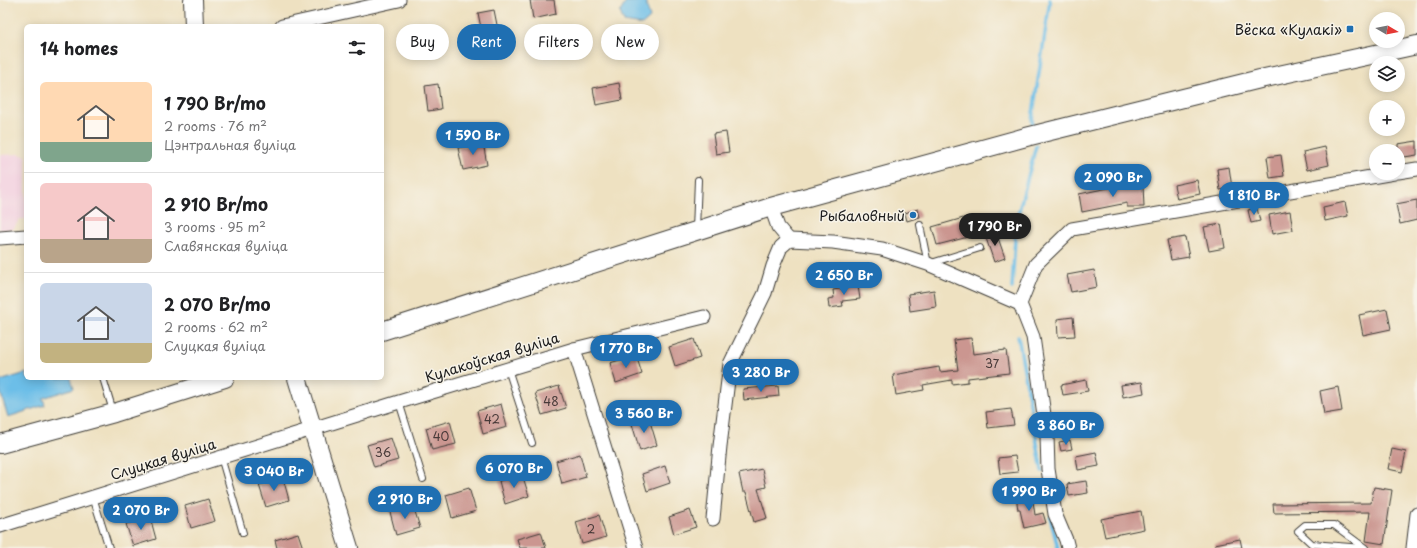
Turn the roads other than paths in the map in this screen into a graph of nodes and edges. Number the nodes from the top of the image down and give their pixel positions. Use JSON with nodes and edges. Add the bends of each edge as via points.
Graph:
{"nodes":[{"id":1,"x":193,"y":0,"type":"edge"},
{"id":2,"x":399,"y":0,"type":"edge"},
{"id":3,"x":194,"y":24,"type":"edge"},
{"id":4,"x":291,"y":24,"type":"edge"},
{"id":5,"x":1417,"y":46,"type":"edge"},
{"id":6,"x":1417,"y":169,"type":"edge"},
{"id":7,"x":1405,"y":171,"type":"edge"},
{"id":8,"x":1369,"y":177,"type":"edge"},
{"id":9,"x":698,"y":180,"type":"dead end"},
{"id":10,"x":771,"y":207,"type":"junction"},
{"id":11,"x":920,"y":225,"type":"dead end"},
{"id":12,"x":696,"y":231,"type":"junction"},
{"id":13,"x":24,"y":236,"type":"edge"},
{"id":14,"x":0,"y":238,"type":"edge"},
{"id":15,"x":789,"y":240,"type":"junction"},
{"id":16,"x":980,"y":248,"type":"dead end"},
{"id":17,"x":928,"y":264,"type":"junction"},
{"id":18,"x":1020,"y":304,"type":"junction"},
{"id":19,"x":704,"y":317,"type":"dead end"},
{"id":20,"x":384,"y":330,"type":"edge"},
{"id":21,"x":580,"y":348,"type":"junction"},
{"id":22,"x":508,"y":369,"type":"junction"},
{"id":23,"x":104,"y":380,"type":"edge"},
{"id":24,"x":219,"y":380,"type":"edge"},
{"id":25,"x":298,"y":380,"type":"edge"},
{"id":26,"x":398,"y":402,"type":"junction"},
{"id":27,"x":114,"y":414,"type":"junction"},
{"id":28,"x":313,"y":429,"type":"junction"},
{"id":29,"x":532,"y":442,"type":"dead end"},
{"id":30,"x":0,"y":444,"type":"edge"},
{"id":31,"x":221,"y":457,"type":"junction"},
{"id":32,"x":423,"y":479,"type":"dead end"},
{"id":33,"x":93,"y":497,"type":"junction"},
{"id":34,"x":1417,"y":514,"type":"edge"},
{"id":35,"x":713,"y":519,"type":"dead end"},
{"id":36,"x":0,"y":526,"type":"edge"},
{"id":37,"x":243,"y":533,"type":"dead end"},
{"id":38,"x":109,"y":548,"type":"edge"},
{"id":39,"x":349,"y":548,"type":"edge"},
{"id":40,"x":636,"y":548,"type":"edge"},
{"id":41,"x":1068,"y":548,"type":"edge"},
{"id":42,"x":1364,"y":548,"type":"edge"},
{"id":43,"x":1413,"y":548,"type":"edge"}],
"edges":[{"from":1,"to":3,"type":"main road"},
{"from":2,"to":4,"type":"street"},
{"from":5,"to":10,"type":"main road","via":[[1260,78],[1026,137]]},
{"from":6,"to":7,"type":"street"},
{"from":8,"to":18,"type":"street","via":[[1072,229],[1036,264]]},
{"from":9,"to":12,"type":"lane"},
{"from":10,"to":12,"type":"main road"},
{"from":10,"to":15,"type":"street","via":[[778,227]]},
{"from":11,"to":17,"type":"lane"},
{"from":12,"to":20,"type":"main road"},
{"from":13,"to":14,"type":"street"},
{"from":15,"to":17,"type":"street","via":[[833,242],[882,249]]},
{"from":15,"to":35,"type":"street","via":[[781,247],[765,293],[730,364]]},
{"from":16,"to":17,"type":"lane"},
{"from":17,"to":18,"type":"street"},
{"from":18,"to":41,"type":"street","via":[[1033,337],[1055,514]]},
{"from":19,"to":21,"type":"street"},
{"from":21,"to":22,"type":"street","name":"Кулакоўская вуліца"},
{"from":21,"to":40,"type":"street","name":"Кулакоўская вуліца"},
{"from":22,"to":26,"type":"street","name":"Кулакоўская вуліца"},
{"from":22,"to":29,"type":"lane"},
{"from":23,"to":27,"type":"lane"},
{"from":24,"to":27,"type":"main road"},
{"from":25,"to":28,"type":"main road"},
{"from":26,"to":28,"type":"street","name":"Кулакоўская вуліца"},
{"from":26,"to":32,"type":"lane"},
{"from":27,"to":30,"type":"main road"},
{"from":28,"to":31,"type":"street","name":"Слуцкая вуліца"},
{"from":28,"to":39,"type":"main road"},
{"from":31,"to":33,"type":"street","name":"Слуцкая вуліца"},
{"from":31,"to":37,"type":"lane"},
{"from":33,"to":36,"type":"street","name":"Слуцкая вуліца"},
{"from":33,"to":38,"type":"lane"},
{"from":34,"to":43,"type":"street"},
{"from":42,"to":42,"type":"lane","via":[[1312,544],[1298,531],[1305,525],[1334,525]]}]}
